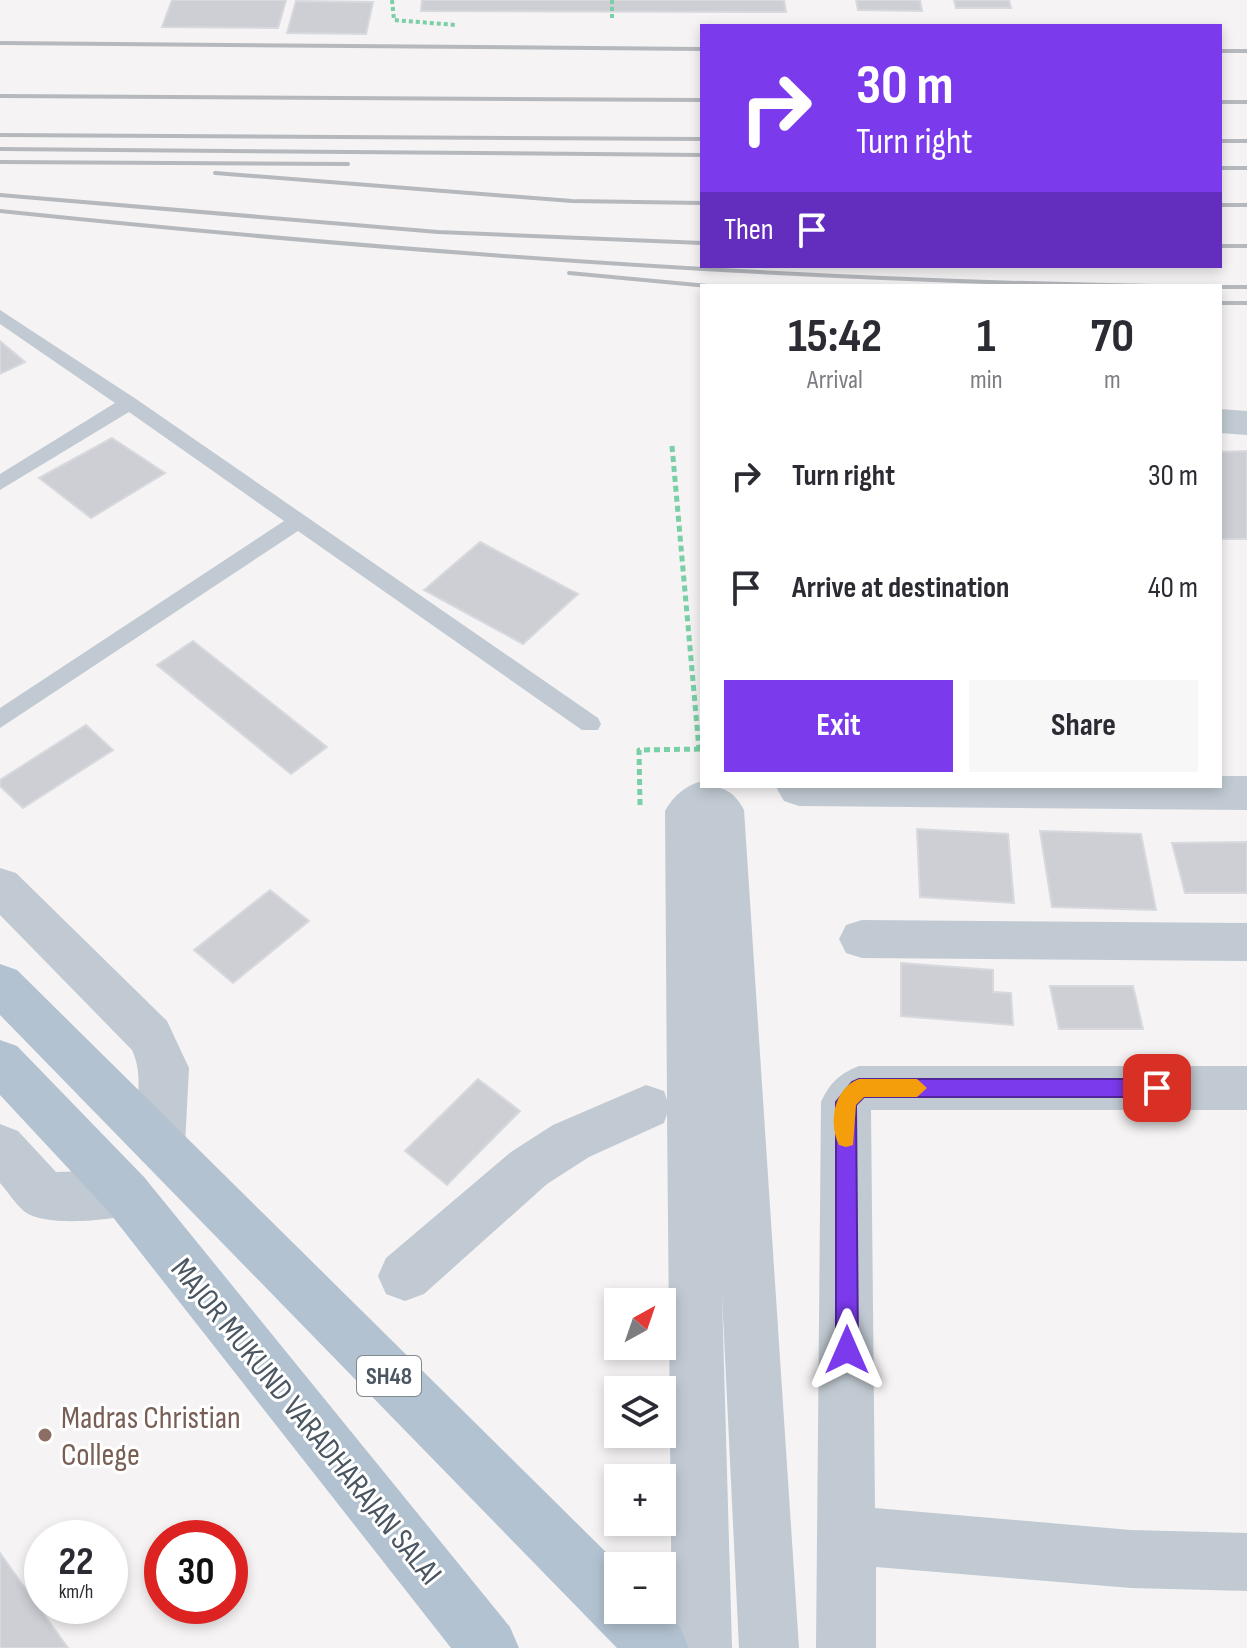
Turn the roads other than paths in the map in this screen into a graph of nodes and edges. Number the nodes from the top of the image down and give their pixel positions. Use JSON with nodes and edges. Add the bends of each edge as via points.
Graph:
{"nodes":[{"id":1,"x":0,"y":316,"type":"edge"},
{"id":2,"x":129,"y":403,"type":"junction"},
{"id":3,"x":1222,"y":421,"type":"edge"},
{"id":4,"x":1247,"y":423,"type":"edge"},
{"id":5,"x":0,"y":483,"type":"edge"},
{"id":6,"x":298,"y":521,"type":"junction"},
{"id":7,"x":0,"y":719,"type":"edge"},
{"id":8,"x":590,"y":724,"type":"dead end"},
{"id":9,"x":799,"y":789,"type":"dead end"},
{"id":10,"x":1247,"y":793,"type":"edge"},
{"id":11,"x":0,"y":886,"type":"edge"},
{"id":12,"x":862,"y":939,"type":"dead end"},
{"id":13,"x":1247,"y":942,"type":"edge"},
{"id":14,"x":0,"y":984,"type":"edge"},
{"id":15,"x":4,"y":1065,"type":"edge"},
{"id":16,"x":1247,"y":1088,"type":"edge"},
{"id":17,"x":646,"y":1107,"type":"dead end"},
{"id":18,"x":160,"y":1145,"type":"junction"},
{"id":19,"x":0,"y":1147,"type":"edge"},
{"id":20,"x":126,"y":1194,"type":"junction"},
{"id":21,"x":405,"y":1276,"type":"dead end"},
{"id":22,"x":848,"y":1535,"type":"junction"},
{"id":23,"x":1247,"y":1562,"type":"edge"},
{"id":24,"x":604,"y":1592,"type":"edge"},
{"id":25,"x":636,"y":1624,"type":"edge"},
{"id":26,"x":853,"y":1642,"type":"edge"},
{"id":27,"x":489,"y":1648,"type":"edge"},
{"id":28,"x":659,"y":1648,"type":"edge"},
{"id":29,"x":702,"y":1648,"type":"edge"},
{"id":30,"x":769,"y":1648,"type":"edge"}],
"edges":[{"from":1,"to":2,"type":"lane"},
{"from":2,"to":5,"type":"lane"},
{"from":2,"to":6,"type":"lane"},
{"from":3,"to":4,"type":"street"},
{"from":6,"to":7,"type":"lane"},
{"from":6,"to":8,"type":"lane"},
{"from":9,"to":10,"type":"street"},
{"from":11,"to":18,"type":"street","via":[[150,1036],[165,1068]]},
{"from":12,"to":13,"type":"street"},
{"from":14,"to":18,"type":"main road","number":"SH48"},
{"from":15,"to":20,"type":"main road","name":"MAJOR MUKUND VARADHARAJAN SALAI"},
{"from":16,"to":22,"type":"street","via":[[859,1088],[846,1102]]},
{"from":17,"to":21,"type":"street","via":[[571,1141],[529,1168]]},
{"from":18,"to":24,"type":"main road","number":"SH48"},
{"from":19,"to":20,"type":"street","via":[[44,1196]]},
{"from":20,"to":27,"type":"main road","name":"MAJOR MUKUND VARADHARAJAN SALAI"},
{"from":22,"to":23,"type":"street","via":[[1131,1559]]},
{"from":22,"to":26,"type":"street"},
{"from":25,"to":28,"type":"main road","number":"SH48"},
{"from":29,"to":30,"type":"street","via":[[687,811],[704,797],[722,810]]}]}
